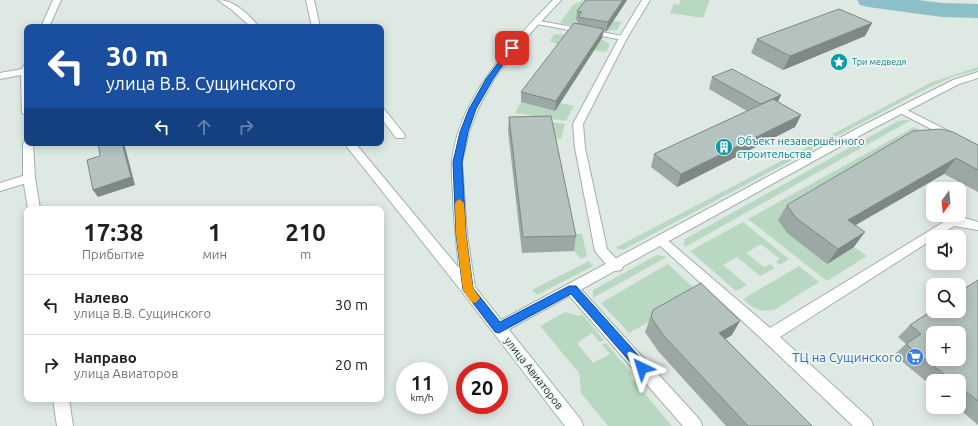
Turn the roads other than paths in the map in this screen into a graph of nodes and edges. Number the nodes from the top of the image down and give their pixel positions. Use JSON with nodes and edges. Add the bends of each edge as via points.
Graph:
{"nodes":[{"id":1,"x":57,"y":0,"type":"edge"},
{"id":2,"x":222,"y":0,"type":"edge"},
{"id":3,"x":310,"y":0,"type":"edge"},
{"id":4,"x":557,"y":0,"type":"edge"},
{"id":5,"x":646,"y":0,"type":"edge"},
{"id":6,"x":537,"y":22,"type":"junction"},
{"id":7,"x":46,"y":24,"type":"edge"},
{"id":8,"x":252,"y":24,"type":"edge"},
{"id":9,"x":315,"y":24,"type":"edge"},
{"id":10,"x":623,"y":38,"type":"junction"},
{"id":11,"x":24,"y":70,"type":"edge"},
{"id":12,"x":978,"y":75,"type":"edge"},
{"id":13,"x":0,"y":76,"type":"edge"},
{"id":14,"x":901,"y":110,"type":"junction"},
{"id":15,"x":384,"y":115,"type":"edge"},
{"id":16,"x":400,"y":136,"type":"dead end"},
{"id":17,"x":28,"y":146,"type":"edge"},
{"id":18,"x":351,"y":146,"type":"edge"},
{"id":19,"x":978,"y":150,"type":"edge"},
{"id":20,"x":29,"y":178,"type":"junction"},
{"id":21,"x":0,"y":187,"type":"edge"},
{"id":22,"x":34,"y":206,"type":"edge"},
{"id":23,"x":978,"y":226,"type":"edge"},
{"id":24,"x":661,"y":241,"type":"junction"},
{"id":25,"x":616,"y":266,"type":"junction"},
{"id":26,"x":572,"y":289,"type":"junction"},
{"id":27,"x":468,"y":290,"type":"junction"},
{"id":28,"x":499,"y":328,"type":"junction"},
{"id":29,"x":769,"y":336,"type":"junction"},
{"id":30,"x":61,"y":402,"type":"edge"},
{"id":31,"x":65,"y":426,"type":"edge"},
{"id":32,"x":575,"y":426,"type":"edge"},
{"id":33,"x":694,"y":426,"type":"edge"},
{"id":34,"x":865,"y":426,"type":"edge"}],
"edges":[{"from":1,"to":7,"type":"street"},
{"from":2,"to":8,"type":"street"},
{"from":3,"to":9,"type":"street"},
{"from":4,"to":6,"type":"street"},
{"from":5,"to":10,"type":"street"},
{"from":6,"to":10,"type":"street"},
{"from":6,"to":27,"type":"street","via":[[515,45],[490,79],[473,109],[464,132],[457,162],[461,234]]},
{"from":10,"to":25,"type":"street","via":[[578,124],[580,148],[601,251]]},
{"from":11,"to":13,"type":"street"},
{"from":12,"to":14,"type":"street","via":[[956,82]]},
{"from":14,"to":19,"type":"street"},
{"from":14,"to":24,"type":"street"},
{"from":15,"to":16,"type":"street"},
{"from":17,"to":20,"type":"street"},
{"from":18,"to":27,"type":"street","name":"улица Авиаторов"},
{"from":20,"to":21,"type":"street"},
{"from":20,"to":22,"type":"street"},
{"from":23,"to":29,"type":"street","via":[[952,221]]},
{"from":24,"to":25,"type":"street"},
{"from":24,"to":29,"type":"street"},
{"from":25,"to":26,"type":"street"},
{"from":26,"to":28,"type":"street"},
{"from":26,"to":33,"type":"street"},
{"from":27,"to":28,"type":"street","name":"улица Авиаторов"},
{"from":28,"to":32,"type":"street","name":"улица Авиаторов"},
{"from":29,"to":34,"type":"street"},
{"from":30,"to":31,"type":"street"}]}
